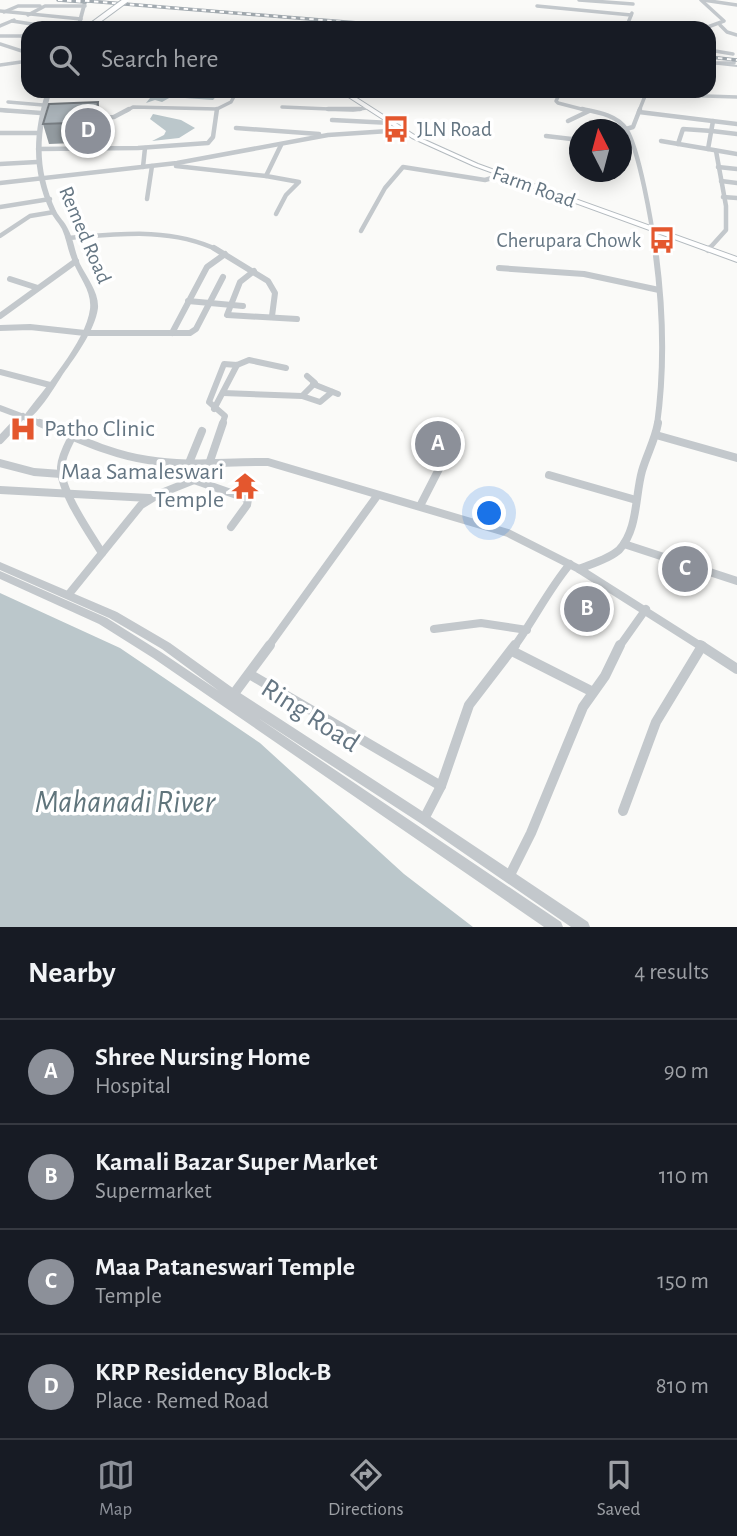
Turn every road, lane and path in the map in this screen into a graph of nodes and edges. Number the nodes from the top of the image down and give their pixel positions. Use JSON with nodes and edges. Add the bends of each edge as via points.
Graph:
{"nodes":[{"id":1,"x":126,"y":0,"type":"edge"},
{"id":2,"x":579,"y":0,"type":"edge"},
{"id":3,"x":701,"y":0,"type":"edge"},
{"id":4,"x":633,"y":2,"type":"edge"},
{"id":5,"x":735,"y":3,"type":"edge"},
{"id":6,"x":85,"y":4,"type":"joint"},
{"id":7,"x":45,"y":6,"type":"junction"},
{"id":8,"x":537,"y":6,"type":"dead end"},
{"id":9,"x":3,"y":13,"type":"edge"},
{"id":10,"x":25,"y":15,"type":"junction"},
{"id":11,"x":631,"y":15,"type":"junction"},
{"id":12,"x":81,"y":19,"type":"joint"},
{"id":13,"x":12,"y":21,"type":"junction"},
{"id":14,"x":98,"y":21,"type":"edge"},
{"id":15,"x":629,"y":21,"type":"edge"},
{"id":16,"x":21,"y":22,"type":"edge"},
{"id":17,"x":720,"y":25,"type":"junction"},
{"id":18,"x":0,"y":26,"type":"edge"},
{"id":19,"x":716,"y":26,"type":"edge"},
{"id":20,"x":21,"y":35,"type":"edge"},
{"id":21,"x":737,"y":35,"type":"edge"},
{"id":22,"x":0,"y":36,"type":"edge"},
{"id":23,"x":1,"y":45,"type":"edge"},
{"id":24,"x":21,"y":51,"type":"edge"},
{"id":25,"x":716,"y":51,"type":"edge"},
{"id":26,"x":733,"y":54,"type":"dead end"},
{"id":27,"x":21,"y":62,"type":"edge"},
{"id":28,"x":716,"y":63,"type":"edge"},
{"id":29,"x":735,"y":63,"type":"edge"},
{"id":30,"x":0,"y":65,"type":"edge"},
{"id":31,"x":716,"y":96,"type":"edge"},
{"id":32,"x":737,"y":97,"type":"edge"},
{"id":33,"x":46,"y":98,"type":"edge"},
{"id":34,"x":233,"y":98,"type":"edge"},
{"id":35,"x":352,"y":98,"type":"edge"},
{"id":36,"x":557,"y":98,"type":"edge"},
{"id":37,"x":644,"y":98,"type":"edge"},
{"id":38,"x":8,"y":102,"type":"dead end"},
{"id":39,"x":282,"y":107,"type":"dead end"},
{"id":40,"x":366,"y":108,"type":"junction"},
{"id":41,"x":217,"y":109,"type":"junction"},
{"id":42,"x":0,"y":110,"type":"edge"},
{"id":43,"x":590,"y":110,"type":"junction"},
{"id":44,"x":639,"y":112,"type":"junction"},
{"id":45,"x":41,"y":113,"type":"junction"},
{"id":46,"x":88,"y":118,"type":"edge"},
{"id":47,"x":613,"y":119,"type":"edge"},
{"id":48,"x":52,"y":120,"type":"edge"},
{"id":49,"x":332,"y":120,"type":"dead end"},
{"id":50,"x":568,"y":121,"type":"dead end"},
{"id":51,"x":713,"y":121,"type":"junction"},
{"id":52,"x":391,"y":123,"type":"junction"},
{"id":53,"x":236,"y":128,"type":"dead end"},
{"id":54,"x":632,"y":128,"type":"edge"},
{"id":55,"x":737,"y":128,"type":"edge"},
{"id":56,"x":404,"y":130,"type":"junction"},
{"id":57,"x":712,"y":131,"type":"junction"},
{"id":58,"x":0,"y":133,"type":"edge"},
{"id":59,"x":38,"y":133,"type":"junction"},
{"id":60,"x":328,"y":135,"type":"junction"},
{"id":61,"x":546,"y":136,"type":"dead end"},
{"id":62,"x":569,"y":139,"type":"edge"},
{"id":63,"x":661,"y":141,"type":"dead end"},
{"id":64,"x":678,"y":144,"type":"junction"},
{"id":65,"x":281,"y":145,"type":"junction"},
{"id":66,"x":632,"y":145,"type":"edge"},
{"id":67,"x":145,"y":148,"type":"junction"},
{"id":68,"x":37,"y":149,"type":"junction"},
{"id":69,"x":708,"y":149,"type":"junction"},
{"id":70,"x":716,"y":151,"type":"junction"},
{"id":71,"x":737,"y":154,"type":"edge"},
{"id":72,"x":37,"y":162,"type":"junction"},
{"id":73,"x":0,"y":164,"type":"edge"},
{"id":74,"x":164,"y":165,"type":"junction"},
{"id":75,"x":152,"y":166,"type":"junction"},
{"id":76,"x":143,"y":167,"type":"junction"},
{"id":77,"x":718,"y":167,"type":"junction"},
{"id":78,"x":737,"y":169,"type":"edge"},
{"id":79,"x":502,"y":175,"type":"junction"},
{"id":80,"x":266,"y":176,"type":"junction"},
{"id":81,"x":43,"y":179,"type":"junction"},
{"id":82,"x":721,"y":181,"type":"junction"},
{"id":83,"x":0,"y":183,"type":"edge"},
{"id":84,"x":737,"y":183,"type":"edge"},
{"id":85,"x":723,"y":197,"type":"junction"},
{"id":86,"x":737,"y":198,"type":"edge"},
{"id":87,"x":50,"y":199,"type":"junction"},
{"id":88,"x":147,"y":200,"type":"dead end"},
{"id":89,"x":726,"y":206,"type":"junction"},
{"id":90,"x":0,"y":207,"type":"edge"},
{"id":91,"x":737,"y":209,"type":"edge"},
{"id":92,"x":54,"y":212,"type":"junction"},
{"id":93,"x":276,"y":214,"type":"dead end"},
{"id":94,"x":653,"y":230,"type":"junction"},
{"id":95,"x":361,"y":231,"type":"dead end"},
{"id":96,"x":0,"y":236,"type":"edge"},
{"id":97,"x":68,"y":238,"type":"junction"},
{"id":98,"x":708,"y":250,"type":"junction"},
{"id":99,"x":225,"y":254,"type":"junction"},
{"id":100,"x":737,"y":260,"type":"edge"},
{"id":101,"x":76,"y":261,"type":"junction"},
{"id":102,"x":499,"y":268,"type":"dead end"},
{"id":103,"x":254,"y":271,"type":"junction"},
{"id":104,"x":223,"y":277,"type":"dead end"},
{"id":105,"x":10,"y":279,"type":"dead end"},
{"id":106,"x":38,"y":288,"type":"junction"},
{"id":107,"x":659,"y":290,"type":"junction"},
{"id":108,"x":188,"y":302,"type":"junction"},
{"id":109,"x":211,"y":303,"type":"junction"},
{"id":110,"x":230,"y":304,"type":"junction"},
{"id":111,"x":243,"y":306,"type":"dead end"},
{"id":112,"x":0,"y":316,"type":"edge"},
{"id":113,"x":272,"y":316,"type":"junction"},
{"id":114,"x":297,"y":319,"type":"dead end"},
{"id":115,"x":0,"y":328,"type":"edge"},
{"id":116,"x":85,"y":333,"type":"junction"},
{"id":117,"x":172,"y":333,"type":"junction"},
{"id":118,"x":237,"y":365,"type":"junction"},
{"id":119,"x":286,"y":368,"type":"dead end"},
{"id":120,"x":0,"y":372,"type":"edge"},
{"id":121,"x":307,"y":376,"type":"dead end"},
{"id":122,"x":313,"y":384,"type":"junction"},
{"id":123,"x":50,"y":385,"type":"junction"},
{"id":124,"x":223,"y":393,"type":"junction"},
{"id":125,"x":302,"y":396,"type":"junction"},
{"id":126,"x":0,"y":408,"type":"edge"},
{"id":127,"x":214,"y":409,"type":"junction"},
{"id":128,"x":25,"y":416,"type":"junction"},
{"id":129,"x":202,"y":431,"type":"dead end"},
{"id":130,"x":458,"y":432,"type":"dead end"},
{"id":131,"x":73,"y":435,"type":"junction"},
{"id":132,"x":656,"y":435,"type":"junction"},
{"id":133,"x":0,"y":440,"type":"edge"},
{"id":134,"x":737,"y":458,"type":"edge"},
{"id":135,"x":0,"y":463,"type":"edge"},
{"id":136,"x":189,"y":463,"type":"junction"},
{"id":137,"x":214,"y":464,"type":"junction"},
{"id":138,"x":61,"y":474,"type":"junction"},
{"id":139,"x":549,"y":475,"type":"dead end"},
{"id":140,"x":194,"y":480,"type":"junction"},
{"id":141,"x":0,"y":490,"type":"edge"},
{"id":142,"x":65,"y":493,"type":"junction"},
{"id":143,"x":377,"y":496,"type":"junction"},
{"id":144,"x":150,"y":499,"type":"junction"},
{"id":145,"x":636,"y":500,"type":"junction"},
{"id":146,"x":420,"y":506,"type":"junction"},
{"id":147,"x":231,"y":527,"type":"dead end"},
{"id":148,"x":624,"y":544,"type":"junction"},
{"id":149,"x":102,"y":554,"type":"junction"},
{"id":150,"x":570,"y":564,"type":"junction"},
{"id":151,"x":0,"y":566,"type":"edge"},
{"id":152,"x":579,"y":569,"type":"junction"},
{"id":153,"x":0,"y":575,"type":"edge"},
{"id":154,"x":737,"y":581,"type":"edge"},
{"id":155,"x":69,"y":594,"type":"junction"},
{"id":156,"x":646,"y":609,"type":"junction"},
{"id":157,"x":434,"y":629,"type":"dead end"},
{"id":158,"x":527,"y":630,"type":"junction"},
{"id":159,"x":702,"y":646,"type":"junction"},
{"id":160,"x":512,"y":652,"type":"junction"},
{"id":161,"x":737,"y":669,"type":"edge"},
{"id":162,"x":251,"y":675,"type":"junction"},
{"id":163,"x":593,"y":692,"type":"junction"},
{"id":164,"x":233,"y":695,"type":"junction"},
{"id":165,"x":441,"y":786,"type":"junction"},
{"id":166,"x":623,"y":811,"type":"dead end"},
{"id":167,"x":424,"y":818,"type":"junction"},
{"id":168,"x":509,"y":877,"type":"junction"},
{"id":169,"x":556,"y":927,"type":"edge"},
{"id":170,"x":583,"y":927,"type":"edge"}],
"edges":[{"from":1,"to":14,"type":"main road","bridge":true},
{"from":2,"to":4,"type":"street"},
{"from":3,"to":5,"type":"street"},
{"from":3,"to":17,"type":"street","via":[[723,19]]},
{"from":4,"to":11,"type":"street"},
{"from":6,"to":7,"type":"street"},
{"from":6,"to":12,"type":"street"},
{"from":7,"to":9,"type":"street","via":[[18,6]]},
{"from":7,"to":10,"type":"street"},
{"from":8,"to":11,"type":"street"},
{"from":9,"to":10,"type":"street"},
{"from":10,"to":12,"type":"street"},
{"from":10,"to":13,"type":"street"},
{"from":11,"to":15,"type":"street"},
{"from":13,"to":16,"type":"street"},
{"from":13,"to":18,"type":"street"},
{"from":17,"to":19,"type":"street"},
{"from":17,"to":21,"type":"street"},
{"from":20,"to":22,"type":"street"},
{"from":23,"to":24,"type":"street"},
{"from":25,"to":26,"type":"street"},
{"from":27,"to":30,"type":"street"},
{"from":28,"to":29,"type":"street"},
{"from":31,"to":32,"type":"street"},
{"from":33,"to":45,"type":"street","name":"Remed Road"},
{"from":34,"to":41,"type":"street"},
{"from":35,"to":40,"type":"main road","name":"Farm Road"},
{"from":36,"to":43,"type":"street","via":[[558,103]]},
{"from":37,"to":44,"type":"street"},
{"from":38,"to":45,"type":"street"},
{"from":39,"to":40,"type":"street"},
{"from":40,"to":52,"type":"main road","name":"Farm Road"},
{"from":41,"to":46,"type":"street","via":[[133,107],[114,117]]},
{"from":41,"to":67,"type":"street","via":[[208,143]]},
{"from":42,"to":45,"type":"street"},
{"from":43,"to":47,"type":"street"},
{"from":43,"to":50,"type":"street"},
{"from":44,"to":51,"type":"street"},
{"from":44,"to":54,"type":"street"},
{"from":45,"to":48,"type":"street"},
{"from":45,"to":59,"type":"street","name":"Remed Road"},
{"from":49,"to":52,"type":"street"},
{"from":51,"to":55,"type":"street"},
{"from":51,"to":57,"type":"street"},
{"from":52,"to":56,"type":"main road","name":"Farm Road"},
{"from":53,"to":60,"type":"street"},
{"from":55,"to":57,"type":"street"},
{"from":56,"to":60,"type":"street"},
{"from":56,"to":79,"type":"main road","name":"Farm Road"},
{"from":57,"to":64,"type":"street","via":[[683,129]]},
{"from":57,"to":69,"type":"street"},
{"from":58,"to":59,"type":"street"},
{"from":59,"to":68,"type":"street","name":"Remed Road"},
{"from":60,"to":65,"type":"street"},
{"from":61,"to":62,"type":"street"},
{"from":63,"to":64,"type":"street"},
{"from":64,"to":69,"type":"street"},
{"from":65,"to":74,"type":"street"},
{"from":65,"to":80,"type":"street"},
{"from":66,"to":94,"type":"street"},
{"from":67,"to":68,"type":"street"},
{"from":67,"to":76,"type":"street"},
{"from":68,"to":72,"type":"street","name":"Remed Road"},
{"from":69,"to":70,"type":"street"},
{"from":70,"to":71,"type":"street"},
{"from":70,"to":77,"type":"street"},
{"from":72,"to":73,"type":"street"},
{"from":72,"to":81,"type":"street","name":"Remed Road"},
{"from":74,"to":75,"type":"street"},
{"from":74,"to":80,"type":"street"},
{"from":75,"to":76,"type":"street"},
{"from":75,"to":88,"type":"street"},
{"from":76,"to":81,"type":"street"},
{"from":77,"to":78,"type":"street"},
{"from":77,"to":82,"type":"street"},
{"from":79,"to":94,"type":"main road","name":"Farm Road"},
{"from":79,"to":95,"type":"street","via":[[485,180],[403,167],[385,188]]},
{"from":80,"to":93,"type":"street","via":[[299,182]]},
{"from":81,"to":83,"type":"street"},
{"from":81,"to":87,"type":"street","name":"Remed Road"},
{"from":82,"to":84,"type":"street"},
{"from":82,"to":85,"type":"street"},
{"from":85,"to":86,"type":"street"},
{"from":85,"to":89,"type":"street"},
{"from":87,"to":90,"type":"street"},
{"from":87,"to":92,"type":"street","name":"Remed Road"},
{"from":89,"to":91,"type":"street"},
{"from":89,"to":98,"type":"street","via":[[725,233]]},
{"from":92,"to":96,"type":"street","via":[[30,216]]},
{"from":92,"to":97,"type":"street","name":"Remed Road"},
{"from":94,"to":98,"type":"main road","name":"Farm Road"},
{"from":94,"to":107,"type":"street"},
{"from":97,"to":99,"type":"street","via":[[183,237]]},
{"from":97,"to":101,"type":"street","name":"Remed Road"},
{"from":98,"to":100,"type":"main road","name":"Farm Road"},
{"from":99,"to":103,"type":"street"},
{"from":99,"to":108,"type":"street","via":[[207,267]]},
{"from":101,"to":106,"type":"street"},
{"from":101,"to":116,"type":"street","name":"Remed Road","via":[[93,300]]},
{"from":102,"to":107,"type":"street","via":[[584,274]]},
{"from":103,"to":110,"type":"street","via":[[240,282]]},
{"from":103,"to":113,"type":"street","via":[[274,287]]},
{"from":104,"to":109,"type":"street"},
{"from":105,"to":106,"type":"street"},
{"from":106,"to":112,"type":"street"},
{"from":107,"to":132,"type":"street","via":[[662,390]]},
{"from":108,"to":109,"type":"street"},
{"from":108,"to":117,"type":"street"},
{"from":109,"to":110,"type":"street"},
{"from":109,"to":117,"type":"street","via":[[194,331]]},
{"from":110,"to":111,"type":"street"},
{"from":110,"to":113,"type":"street","via":[[227,315]]},
{"from":113,"to":114,"type":"street"},
{"from":115,"to":116,"type":"street"},
{"from":116,"to":117,"type":"street"},
{"from":116,"to":123,"type":"street","name":"Remed Road"},
{"from":118,"to":119,"type":"street","via":[[249,360]]},
{"from":118,"to":124,"type":"street"},
{"from":118,"to":127,"type":"street","via":[[222,367],[209,399]]},
{"from":120,"to":123,"type":"street"},
{"from":121,"to":122,"type":"street"},
{"from":122,"to":125,"type":"street"},
{"from":122,"to":125,"type":"street","via":[[335,393],[323,402]]},
{"from":123,"to":128,"type":"street","name":"Remed Road"},
{"from":124,"to":125,"type":"street"},
{"from":124,"to":127,"type":"street"},
{"from":126,"to":128,"type":"street"},
{"from":127,"to":137,"type":"street","via":[[225,416]]},
{"from":128,"to":131,"type":"street"},
{"from":128,"to":133,"type":"street"},
{"from":129,"to":136,"type":"street"},
{"from":130,"to":146,"type":"street"},
{"from":131,"to":136,"type":"street","via":[[125,456]]},
{"from":131,"to":138,"type":"street"},
{"from":132,"to":134,"type":"street"},
{"from":132,"to":145,"type":"street"},
{"from":135,"to":138,"type":"street"},
{"from":136,"to":137,"type":"street"},
{"from":137,"to":140,"type":"street"},
{"from":137,"to":143,"type":"street","via":[[268,462]]},
{"from":138,"to":142,"type":"street"},
{"from":139,"to":145,"type":"street"},
{"from":140,"to":144,"type":"street"},
{"from":140,"to":147,"type":"street","via":[[248,499]]},
{"from":141,"to":142,"type":"street"},
{"from":142,"to":144,"type":"street"},
{"from":142,"to":149,"type":"street"},
{"from":143,"to":146,"type":"street"},
{"from":143,"to":162,"type":"street"},
{"from":144,"to":149,"type":"street"},
{"from":145,"to":148,"type":"street"},
{"from":146,"to":150,"type":"street","via":[[508,533]]},
{"from":148,"to":152,"type":"street","via":[[617,553]]},
{"from":148,"to":154,"type":"street"},
{"from":149,"to":155,"type":"street"},
{"from":150,"to":152,"type":"street"},
{"from":150,"to":158,"type":"street"},
{"from":151,"to":155,"type":"street","name":"Ring Road"},
{"from":152,"to":156,"type":"street"},
{"from":153,"to":169,"type":"street","name":"Ring Road","via":[[103,621],[157,655]]},
{"from":155,"to":164,"type":"street","name":"Ring Road","via":[[166,646]]},
{"from":156,"to":159,"type":"street"},
{"from":156,"to":163,"type":"street"},
{"from":157,"to":158,"type":"street","via":[[492,623]]},
{"from":158,"to":160,"type":"street"},
{"from":159,"to":161,"type":"street"},
{"from":159,"to":166,"type":"street","via":[[656,722]]},
{"from":160,"to":163,"type":"street"},
{"from":160,"to":165,"type":"street","via":[[470,705]]},
{"from":162,"to":164,"type":"street"},
{"from":162,"to":165,"type":"street"},
{"from":163,"to":168,"type":"street"},
{"from":164,"to":167,"type":"street","name":"Ring Road"},
{"from":165,"to":167,"type":"street"},
{"from":167,"to":168,"type":"street","name":"Ring Road"},
{"from":168,"to":170,"type":"street","name":"Ring Road"}]}
